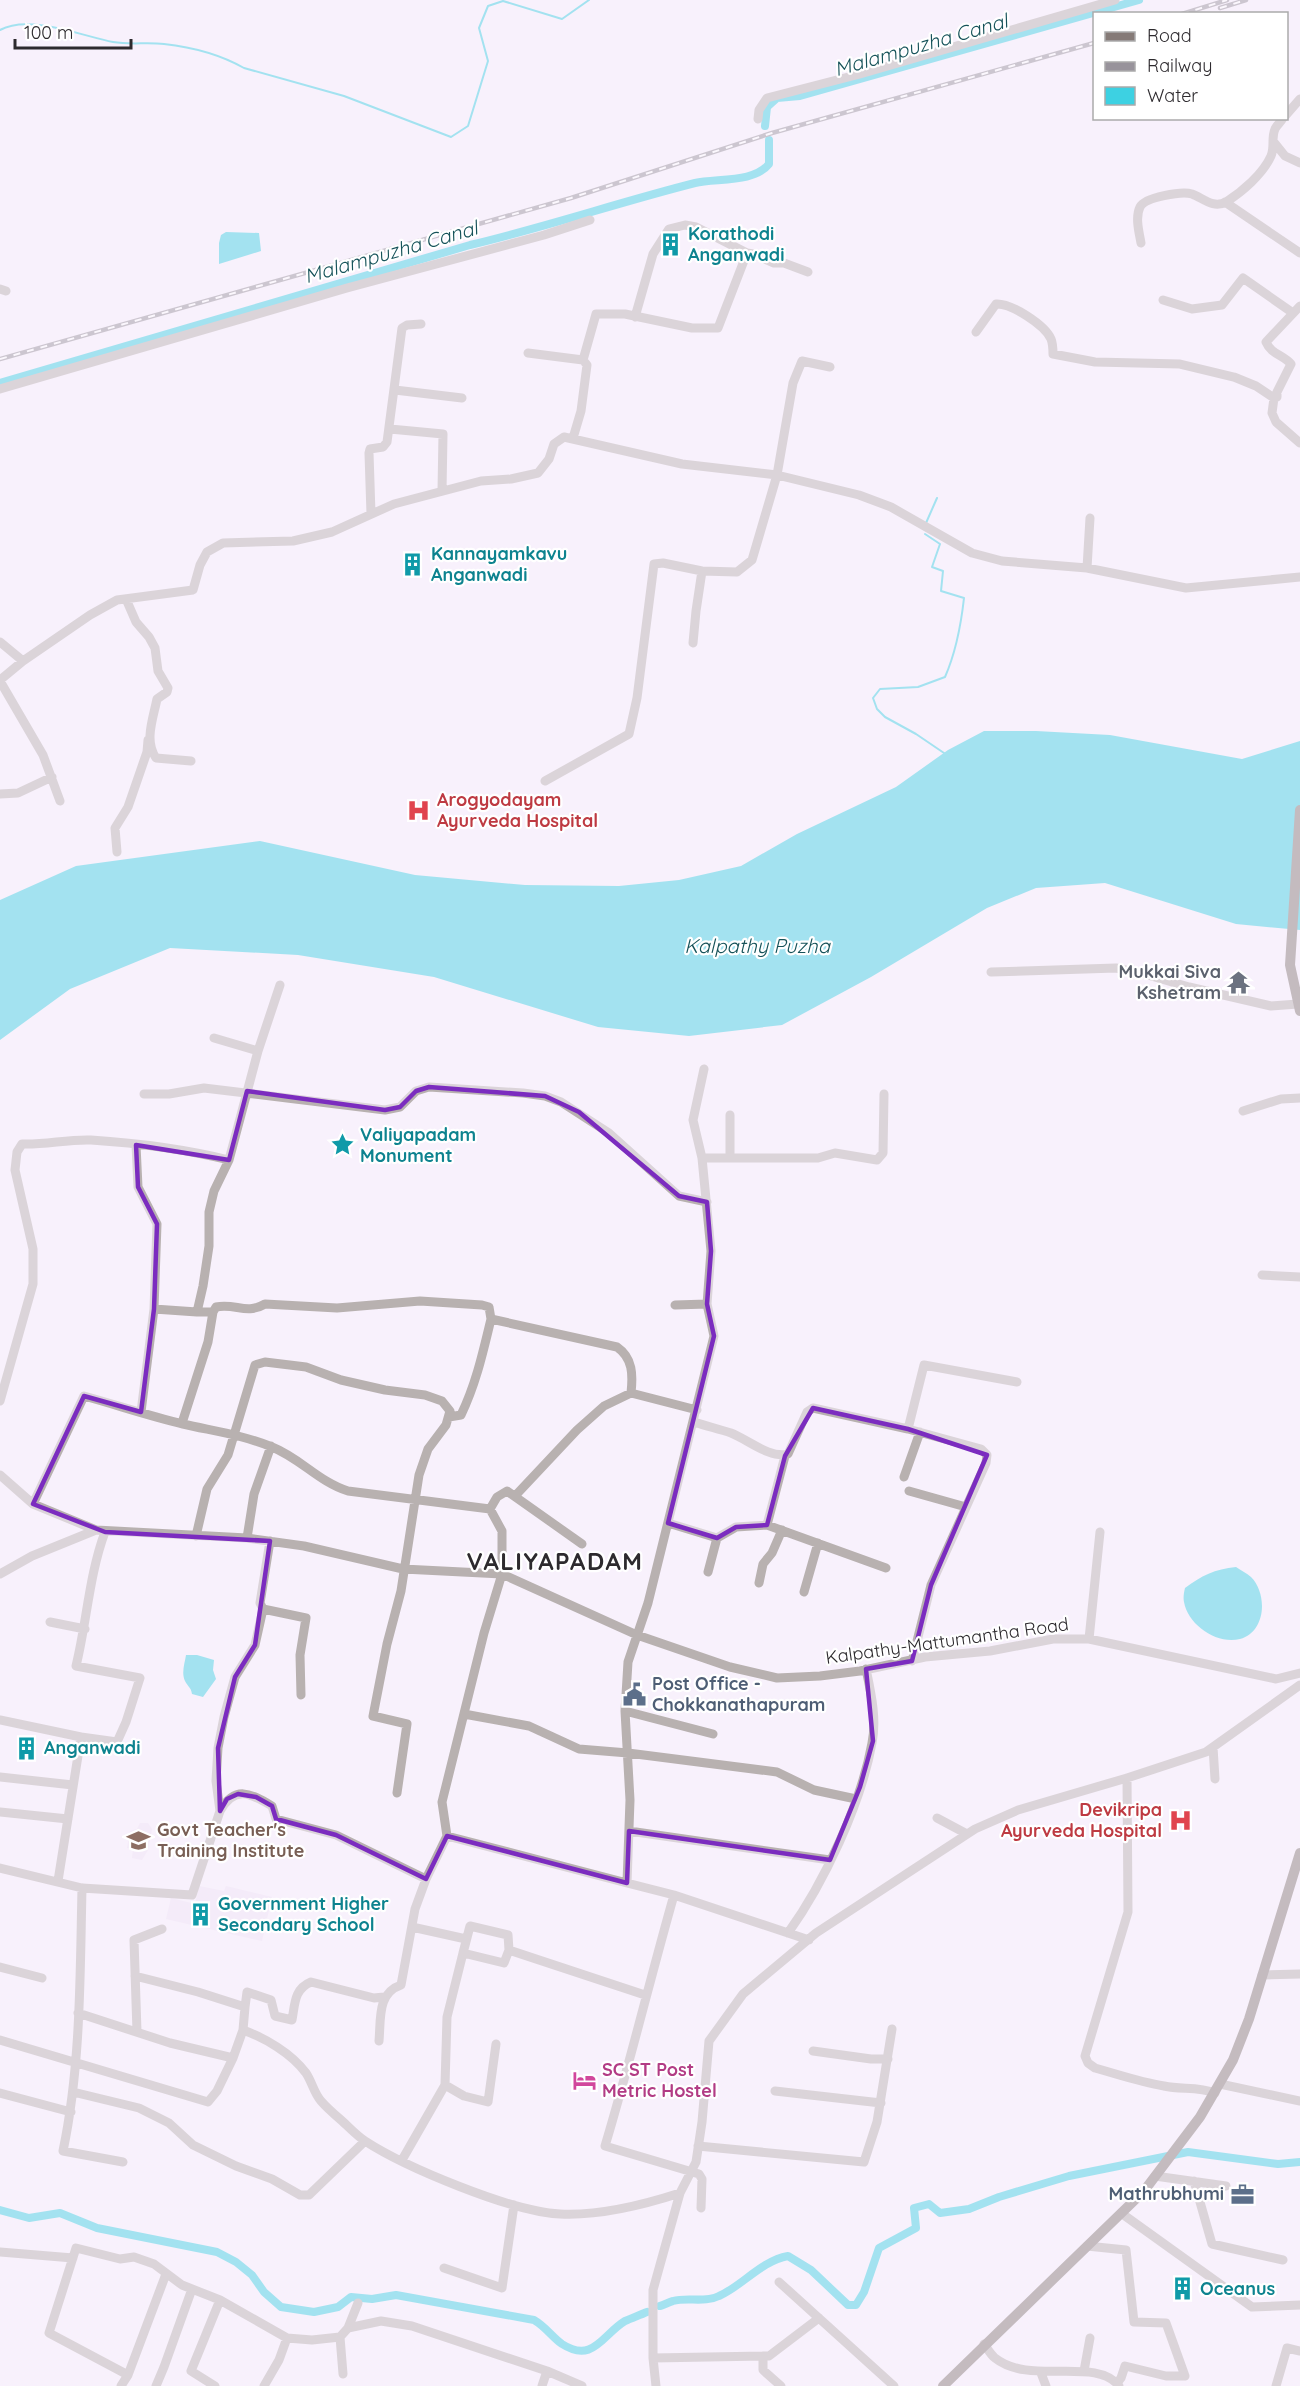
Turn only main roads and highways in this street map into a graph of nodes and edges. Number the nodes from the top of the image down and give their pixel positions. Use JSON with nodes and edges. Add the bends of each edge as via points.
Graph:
{"nodes":[{"id":1,"x":1300,"y":810,"type":"edge"},
{"id":2,"x":1299,"y":1008,"type":"edge"},
{"id":3,"x":1300,"y":1853,"type":"edge"},
{"id":4,"x":943,"y":2386,"type":"edge"}],
"edges":[{"from":1,"to":2,"type":"main road","via":[[1290,948]]},
{"from":3,"to":4,"type":"main road","via":[[1249,2019],[1218,2089],[1144,2191]]}]}
